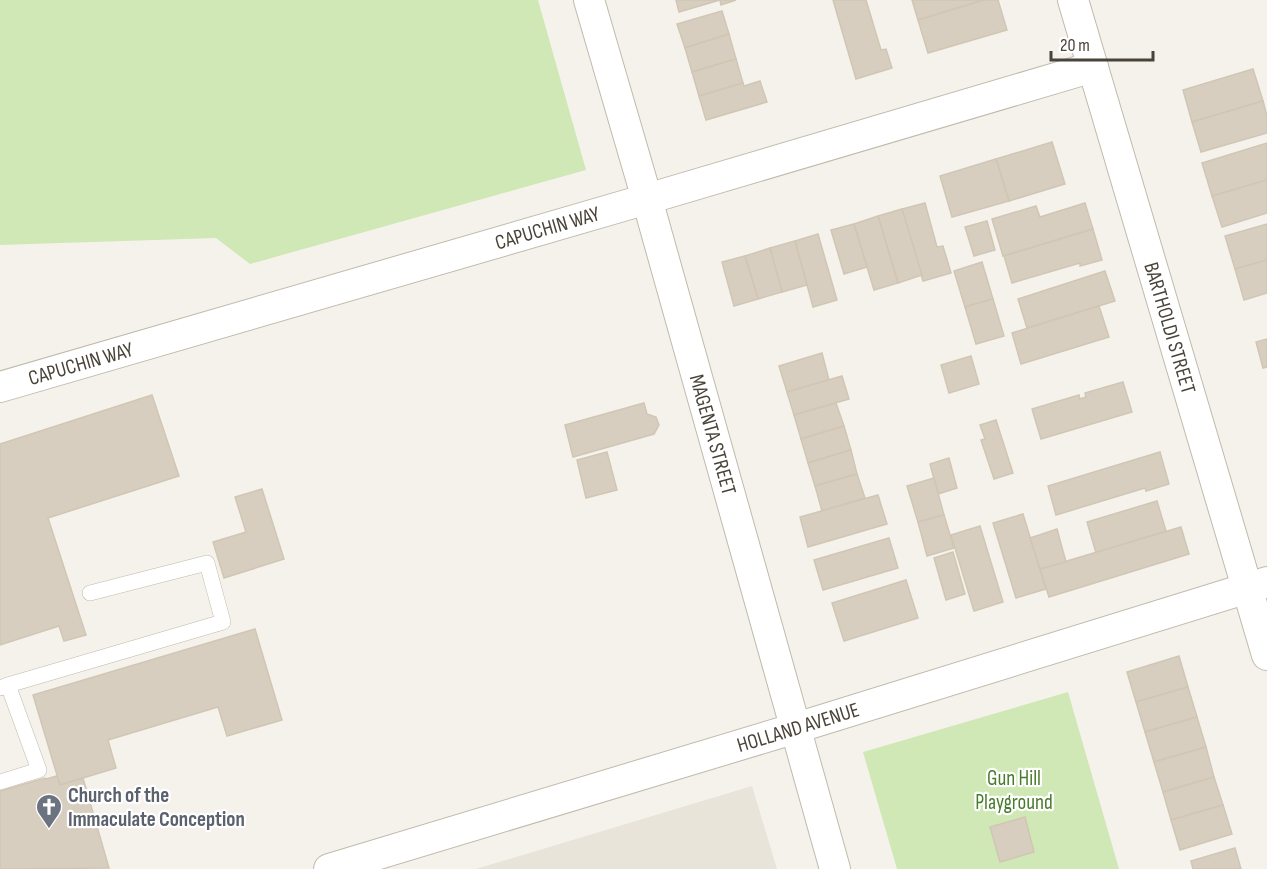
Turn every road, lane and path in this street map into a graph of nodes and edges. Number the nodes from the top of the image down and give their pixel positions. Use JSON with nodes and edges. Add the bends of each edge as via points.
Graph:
{"nodes":[{"id":1,"x":589,"y":0,"type":"edge"},
{"id":2,"x":1073,"y":0,"type":"edge"},
{"id":3,"x":1093,"y":67,"type":"junction"},
{"id":4,"x":647,"y":199,"type":"junction"},
{"id":5,"x":0,"y":387,"type":"edge"},
{"id":6,"x":1257,"y":585,"type":"edge"},
{"id":7,"x":90,"y":593,"type":"dead end"},
{"id":8,"x":1267,"y":655,"type":"edge"},
{"id":9,"x":4,"y":686,"type":"edge"},
{"id":10,"x":796,"y":728,"type":"junction"},
{"id":11,"x":0,"y":782,"type":"edge"},
{"id":12,"x":329,"y":869,"type":"edge"},
{"id":13,"x":835,"y":869,"type":"edge"}],
"edges":[{"from":1,"to":4,"type":"street","name":"MAGENTA STREET"},
{"from":2,"to":3,"type":"street","name":"BARTHOLDI STREET"},
{"from":3,"to":4,"type":"street","name":"CAPUCHIN WAY"},
{"from":3,"to":6,"type":"street","name":"BARTHOLDI STREET"},
{"from":4,"to":5,"type":"street","name":"CAPUCHIN WAY"},
{"from":4,"to":10,"type":"street","name":"MAGENTA STREET"},
{"from":6,"to":8,"type":"street","name":"BARTHOLDI STREET"},
{"from":6,"to":10,"type":"street","name":"HOLLAND AVENUE"},
{"from":7,"to":9,"type":"lane","via":[[207,563],[223,622]]},
{"from":9,"to":11,"type":"lane","via":[[39,770]]},
{"from":10,"to":12,"type":"street","name":"HOLLAND AVENUE"},
{"from":10,"to":13,"type":"street","name":"MAGENTA STREET"}]}
